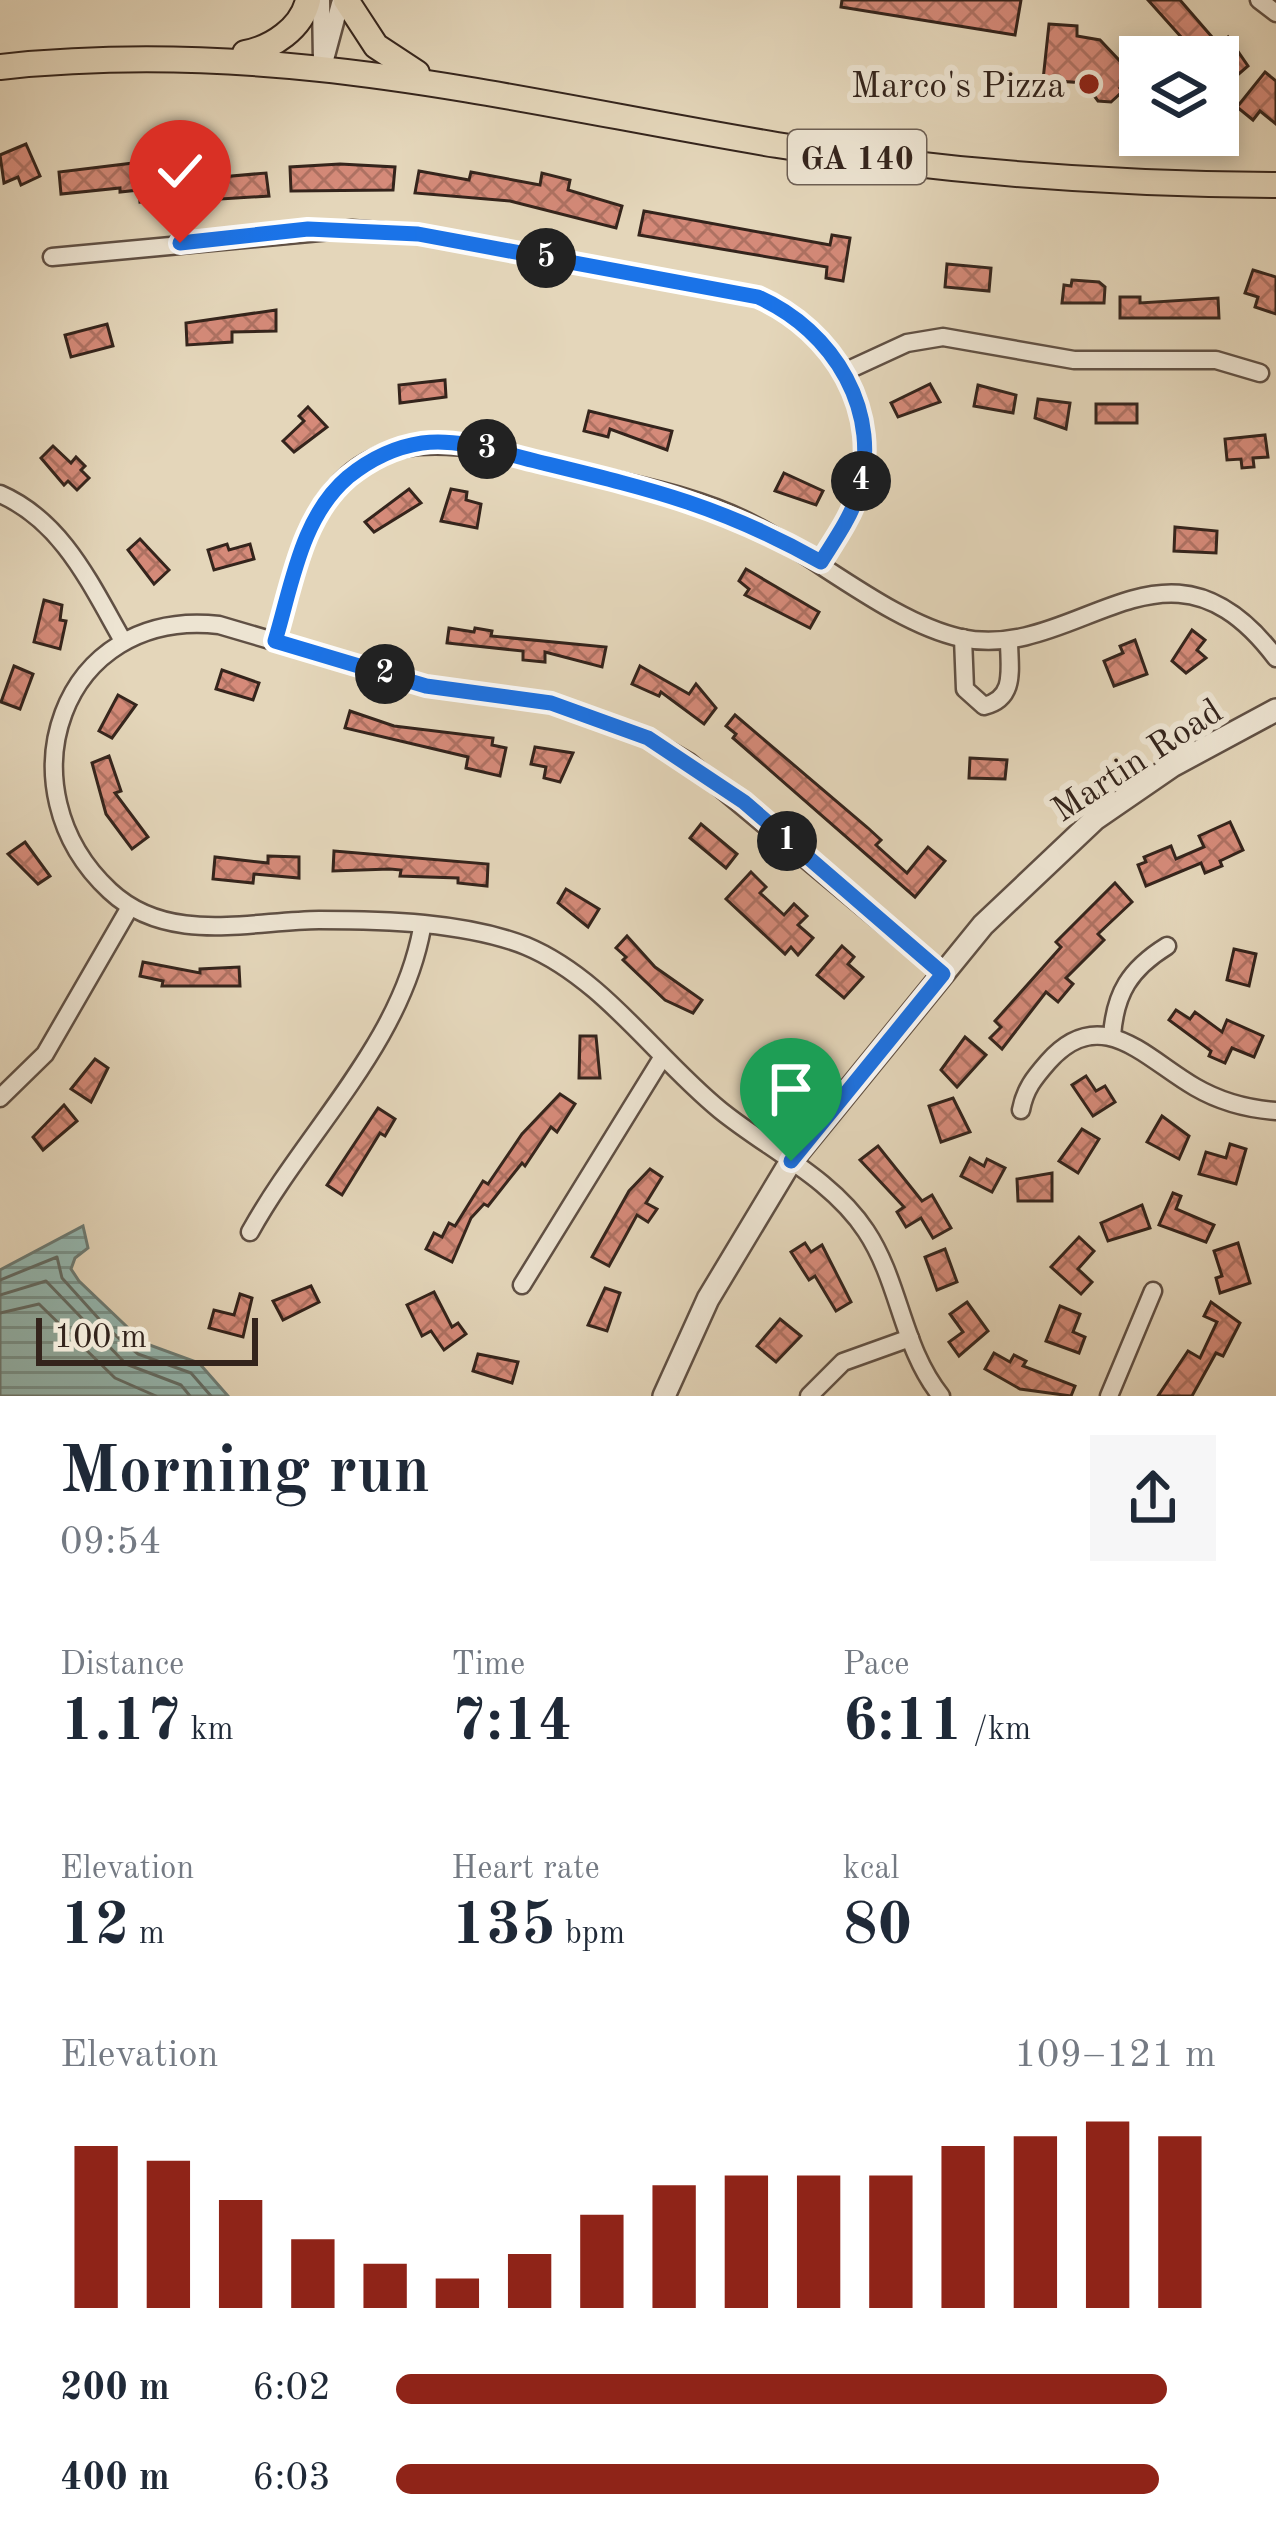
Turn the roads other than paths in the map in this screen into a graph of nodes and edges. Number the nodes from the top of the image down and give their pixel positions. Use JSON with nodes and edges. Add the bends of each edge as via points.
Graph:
{"nodes":[{"id":1,"x":308,"y":0,"type":"edge"},
{"id":2,"x":320,"y":0,"type":"edge"},
{"id":3,"x":344,"y":0,"type":"edge"},
{"id":4,"x":1259,"y":0,"type":"edge"},
{"id":5,"x":1276,"y":13,"type":"edge"},
{"id":6,"x":225,"y":57,"type":"junction"},
{"id":7,"x":0,"y":67,"type":"edge"},
{"id":8,"x":322,"y":67,"type":"junction"},
{"id":9,"x":436,"y":81,"type":"junction"},
{"id":10,"x":1276,"y":185,"type":"edge"},
{"id":11,"x":52,"y":257,"type":"dead end"},
{"id":12,"x":844,"y":372,"type":"junction"},
{"id":13,"x":1260,"y":374,"type":"dead end"},
{"id":14,"x":0,"y":494,"type":"edge"},
{"id":15,"x":821,"y":562,"type":"junction"},
{"id":16,"x":963,"y":638,"type":"junction"},
{"id":17,"x":122,"y":639,"type":"junction"},
{"id":18,"x":1010,"y":640,"type":"junction"},
{"id":19,"x":275,"y":641,"type":"junction"},
{"id":20,"x":1276,"y":658,"type":"edge"},
{"id":21,"x":1276,"y":710,"type":"edge"},
{"id":22,"x":130,"y":907,"type":"junction"},
{"id":23,"x":422,"y":928,"type":"junction"},
{"id":24,"x":1167,"y":946,"type":"dead end"},
{"id":25,"x":943,"y":974,"type":"junction"},
{"id":26,"x":1112,"y":1036,"type":"junction"},
{"id":27,"x":662,"y":1058,"type":"junction"},
{"id":28,"x":0,"y":1098,"type":"edge"},
{"id":29,"x":1022,"y":1110,"type":"dead end"},
{"id":30,"x":1276,"y":1111,"type":"edge"},
{"id":31,"x":791,"y":1161,"type":"junction"},
{"id":32,"x":250,"y":1232,"type":"dead end"},
{"id":33,"x":522,"y":1285,"type":"dead end"},
{"id":34,"x":1153,"y":1292,"type":"dead end"},
{"id":35,"x":910,"y":1338,"type":"junction"},
{"id":36,"x":664,"y":1396,"type":"edge"},
{"id":37,"x":809,"y":1396,"type":"edge"},
{"id":38,"x":940,"y":1396,"type":"edge"},
{"id":39,"x":1109,"y":1396,"type":"edge"}],
"edges":[{"from":1,"to":6,"type":"main road","via":[[266,49]]},
{"from":2,"to":8,"type":"street"},
{"from":3,"to":8,"type":"street"},
{"from":3,"to":9,"type":"main road","via":[[376,46]]},
{"from":4,"to":5,"type":"street"},
{"from":6,"to":7,"type":"main road","number":"GA 140"},
{"from":6,"to":8,"type":"main road","number":"GA 140"},
{"from":8,"to":9,"type":"main road","number":"GA 140"},
{"from":9,"to":10,"type":"main road","number":"GA 140","via":[[911,164]]},
{"from":11,"to":12,"type":"street","via":[[308,229],[418,234],[758,297],[806,324]]},
{"from":12,"to":13,"type":"street","via":[[907,343],[943,338],[1074,360],[1216,360]]},
{"from":12,"to":15,"type":"street","via":[[862,423],[863,470],[851,513]]},
{"from":14,"to":17,"type":"street","via":[[50,527]]},
{"from":15,"to":16,"type":"street","via":[[921,623]]},
{"from":15,"to":19,"type":"street","via":[[685,497],[469,445],[422,443],[366,463],[326,500]]},
{"from":16,"to":18,"type":"street"},
{"from":16,"to":18,"type":"street","via":[[965,689],[984,706],[1007,693]]},
{"from":17,"to":19,"type":"street","via":[[191,622]]},
{"from":17,"to":22,"type":"street","via":[[70,692],[52,763],[78,848]]},
{"from":18,"to":20,"type":"street","via":[[1121,598],[1182,595],[1248,626]]},
{"from":19,"to":25,"type":"street","via":[[426,686],[551,703],[648,738],[744,802]]},
{"from":21,"to":25,"type":"street","name":"Martin Road","via":[[1094,819],[1016,889]]},
{"from":22,"to":23,"type":"street","via":[[195,927],[317,920]]},
{"from":22,"to":28,"type":"street","via":[[45,1054]]},
{"from":23,"to":27,"type":"street","via":[[492,936],[549,957]]},
{"from":23,"to":32,"type":"street","via":[[402,1001]]},
{"from":24,"to":26,"type":"street","via":[[1125,982]]},
{"from":25,"to":31,"type":"street","name":"Martin Road"},
{"from":26,"to":29,"type":"street","via":[[1083,1037],[1059,1050],[1030,1082]]},
{"from":26,"to":30,"type":"street","via":[[1213,1095]]},
{"from":27,"to":31,"type":"street"},
{"from":27,"to":33,"type":"street"},
{"from":31,"to":35,"type":"street","via":[[865,1230]]},
{"from":31,"to":36,"type":"street","name":"Martin Road","via":[[708,1299]]},
{"from":34,"to":39,"type":"street"},
{"from":35,"to":37,"type":"street","via":[[843,1362]]},
{"from":35,"to":38,"type":"street"}]}
